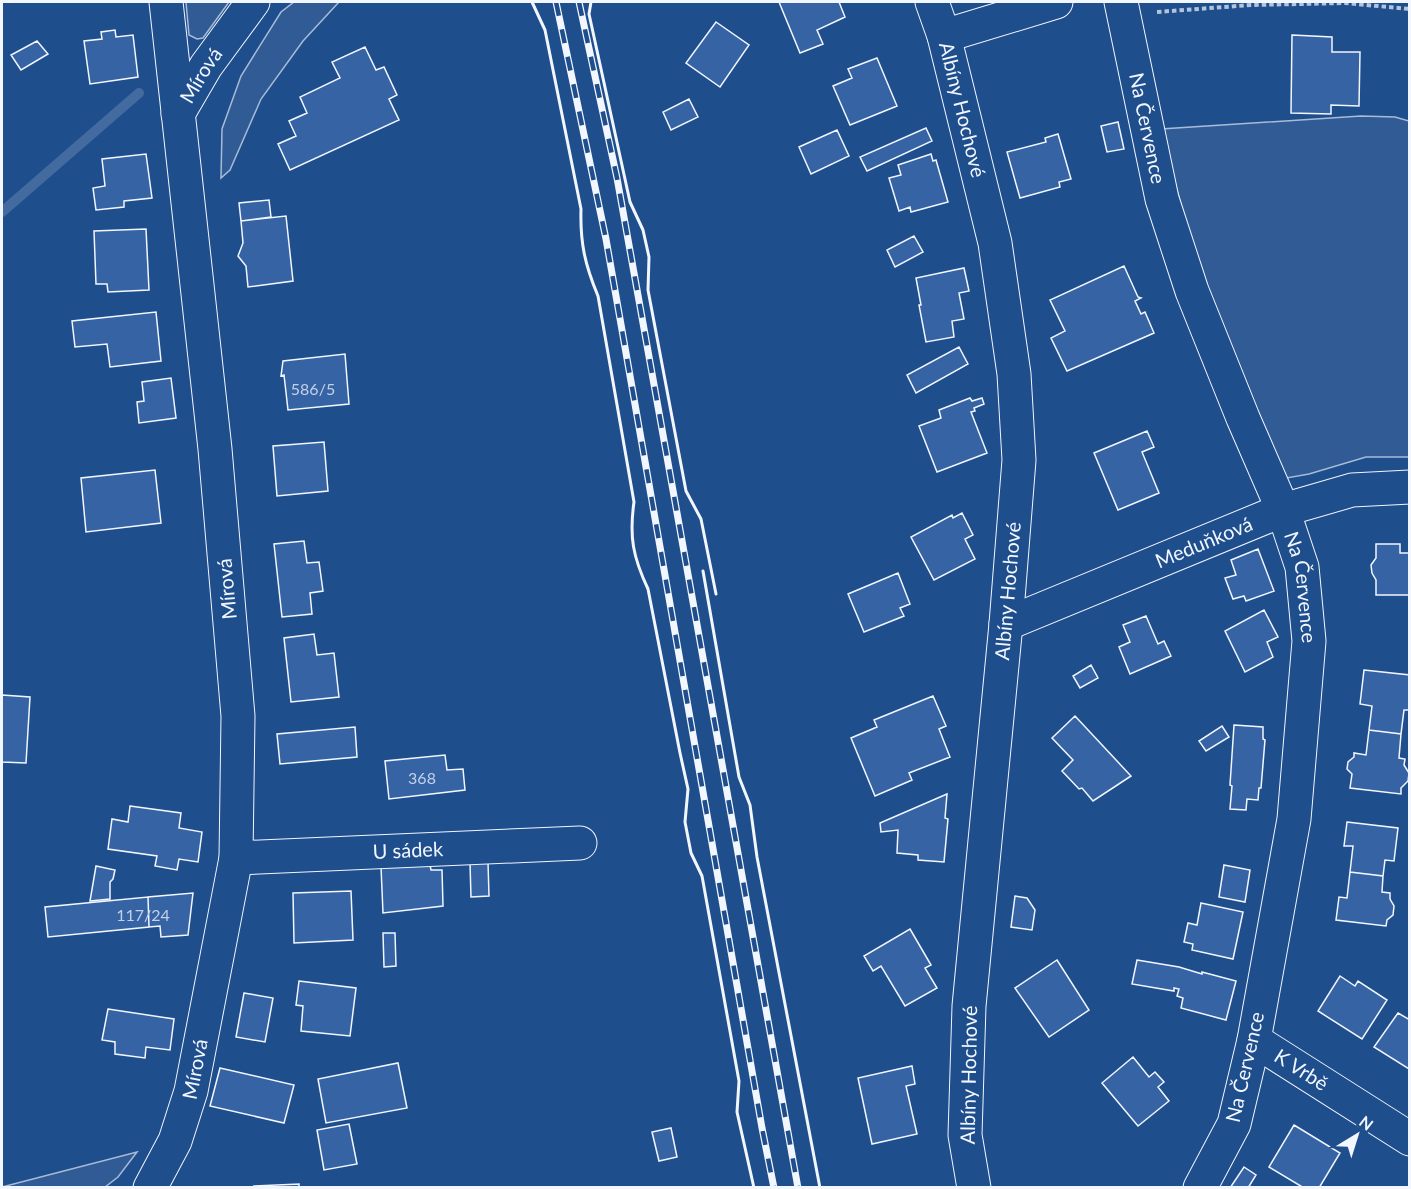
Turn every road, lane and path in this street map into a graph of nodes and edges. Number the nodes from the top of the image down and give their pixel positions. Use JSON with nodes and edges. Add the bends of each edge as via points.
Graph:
{"nodes":[{"id":1,"x":166,"y":2,"type":"edge"},
{"id":2,"x":253,"y":2,"type":"edge"},
{"id":3,"x":932,"y":2,"type":"edge"},
{"id":4,"x":1056,"y":2,"type":"edge"},
{"id":5,"x":1123,"y":8,"type":"edge"},
{"id":6,"x":1410,"y":9,"type":"edge"},
{"id":7,"x":944,"y":36,"type":"junction"},
{"id":8,"x":178,"y":114,"type":"junction"},
{"id":9,"x":1410,"y":487,"type":"edge"},
{"id":10,"x":1283,"y":510,"type":"junction"},
{"id":11,"x":1006,"y":624,"type":"junction"},
{"id":12,"x":580,"y":843,"type":"dead end"},
{"id":13,"x":236,"y":858,"type":"junction"},
{"id":14,"x":1254,"y":1040,"type":"junction"},
{"id":15,"x":1410,"y":1139,"type":"edge"},
{"id":16,"x":150,"y":1188,"type":"edge"},
{"id":17,"x":974,"y":1188,"type":"edge"},
{"id":18,"x":1200,"y":1188,"type":"edge"}],
"edges":[{"from":1,"to":8,"type":"street"},
{"from":2,"to":8,"type":"street","name":"Mírová","via":[[206,66]]},
{"from":3,"to":7,"type":"street","name":"Albíny Hochové"},
{"from":4,"to":7,"type":"street"},
{"from":5,"to":6,"type":"path","via":[[1345,3]]},
{"from":5,"to":10,"type":"street","name":"Na Července","via":[[1162,199],[1192,291]]},
{"from":7,"to":11,"type":"street","name":"Albíny Hochové","via":[[995,243],[1014,374],[1019,460]]},
{"from":8,"to":13,"type":"street","name":"Mírová","via":[[215,449],[238,716]]},
{"from":9,"to":10,"type":"street","name":"Meduňková","via":[[1352,490]]},
{"from":10,"to":11,"type":"street","name":"Meduňková"},
{"from":10,"to":14,"type":"street","name":"Na Července","via":[[1302,567],[1310,641],[1294,819]]},
{"from":11,"to":17,"type":"street","name":"Albíny Hochové","via":[[969,1006],[965,1135]]},
{"from":12,"to":13,"type":"street","name":"U sádek"},
{"from":13,"to":16,"type":"street","name":"Mírová","via":[[191,1091],[175,1141]]},
{"from":14,"to":15,"type":"street","name":"K Vrbě"},
{"from":14,"to":18,"type":"street","name":"Na Července","via":[[1234,1124]]}]}
